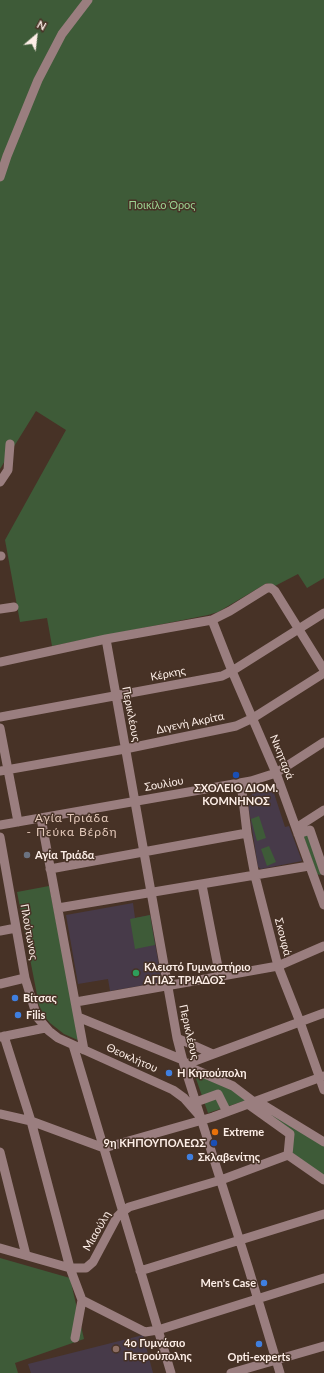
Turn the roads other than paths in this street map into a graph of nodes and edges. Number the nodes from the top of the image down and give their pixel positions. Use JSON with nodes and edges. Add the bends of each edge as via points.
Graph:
{"nodes":[{"id":1,"x":88,"y":0,"type":"edge"},
{"id":2,"x":0,"y":177,"type":"edge"},
{"id":3,"x":10,"y":444,"type":"dead end"},
{"id":4,"x":0,"y":482,"type":"edge"},
{"id":5,"x":14,"y":607,"type":"dead end"},
{"id":6,"x":0,"y":609,"type":"edge"},
{"id":7,"x":324,"y":613,"type":"edge"},
{"id":8,"x":212,"y":620,"type":"junction"},
{"id":9,"x":298,"y":629,"type":"junction"},
{"id":10,"x":106,"y":639,"type":"junction"},
{"id":11,"x":0,"y":662,"type":"edge"},
{"id":12,"x":324,"y":670,"type":"edge"},
{"id":13,"x":232,"y":671,"type":"junction"},
{"id":14,"x":324,"y":673,"type":"edge"},
{"id":15,"x":115,"y":696,"type":"junction"},
{"id":16,"x":0,"y":717,"type":"edge"},
{"id":17,"x":253,"y":718,"type":"junction"},
{"id":18,"x":0,"y":728,"type":"edge"},
{"id":19,"x":324,"y":743,"type":"edge"},
{"id":20,"x":125,"y":749,"type":"junction"},
{"id":21,"x":4,"y":770,"type":"edge"},
{"id":22,"x":276,"y":773,"type":"junction"},
{"id":23,"x":241,"y":783,"type":"junction"},
{"id":24,"x":135,"y":801,"type":"junction"},
{"id":25,"x":324,"y":810,"type":"edge"},
{"id":26,"x":40,"y":818,"type":"junction"},
{"id":27,"x":18,"y":822,"type":"junction"},
{"id":28,"x":0,"y":825,"type":"edge"},
{"id":29,"x":297,"y":831,"type":"junction"},
{"id":30,"x":247,"y":833,"type":"junction"},
{"id":31,"x":0,"y":837,"type":"edge"},
{"id":32,"x":316,"y":848,"type":"junction"},
{"id":33,"x":304,"y":852,"type":"junction"},
{"id":34,"x":144,"y":853,"type":"junction"},
{"id":35,"x":320,"y":858,"type":"junction"},
{"id":36,"x":308,"y":864,"type":"junction"},
{"id":37,"x":50,"y":869,"type":"junction"},
{"id":38,"x":324,"y":871,"type":"edge"},
{"id":39,"x":255,"y":876,"type":"junction"},
{"id":40,"x":4,"y":880,"type":"edge"},
{"id":41,"x":320,"y":882,"type":"edge"},
{"id":42,"x":202,"y":885,"type":"junction"},
{"id":43,"x":151,"y":894,"type":"junction"},
{"id":44,"x":323,"y":899,"type":"edge"},
{"id":45,"x":58,"y":908,"type":"junction"},
{"id":46,"x":16,"y":928,"type":"junction"},
{"id":47,"x":0,"y":931,"type":"edge"},
{"id":48,"x":324,"y":946,"type":"edge"},
{"id":49,"x":278,"y":966,"type":"junction"},
{"id":50,"x":220,"y":977,"type":"junction"},
{"id":51,"x":25,"y":978,"type":"junction"},
{"id":52,"x":0,"y":984,"type":"edge"},
{"id":53,"x":167,"y":987,"type":"junction"},
{"id":54,"x":76,"y":1002,"type":"junction"},
{"id":55,"x":324,"y":1013,"type":"edge"},
{"id":56,"x":78,"y":1017,"type":"junction"},
{"id":57,"x":300,"y":1022,"type":"junction"},
{"id":58,"x":45,"y":1028,"type":"junction"},
{"id":59,"x":2,"y":1037,"type":"edge"},
{"id":60,"x":177,"y":1038,"type":"junction"},
{"id":61,"x":72,"y":1045,"type":"junction"},
{"id":62,"x":84,"y":1050,"type":"junction"},
{"id":63,"x":213,"y":1054,"type":"junction"},
{"id":64,"x":184,"y":1062,"type":"junction"},
{"id":65,"x":322,"y":1077,"type":"edge"},
{"id":66,"x":324,"y":1090,"type":"edge"},
{"id":67,"x":196,"y":1102,"type":"junction"},
{"id":68,"x":253,"y":1102,"type":"junction"},
{"id":69,"x":227,"y":1112,"type":"junction"},
{"id":70,"x":0,"y":1114,"type":"edge"},
{"id":71,"x":202,"y":1120,"type":"junction"},
{"id":72,"x":31,"y":1121,"type":"junction"},
{"id":73,"x":324,"y":1142,"type":"edge"},
{"id":74,"x":104,"y":1148,"type":"junction"},
{"id":75,"x":0,"y":1152,"type":"edge"},
{"id":76,"x":288,"y":1155,"type":"junction"},
{"id":77,"x":221,"y":1180,"type":"junction"},
{"id":78,"x":324,"y":1180,"type":"edge"},
{"id":79,"x":122,"y":1212,"type":"junction"},
{"id":80,"x":324,"y":1214,"type":"edge"},
{"id":81,"x":240,"y":1241,"type":"junction"},
{"id":82,"x":0,"y":1248,"type":"edge"},
{"id":83,"x":26,"y":1255,"type":"junction"},
{"id":84,"x":70,"y":1268,"type":"junction"},
{"id":85,"x":140,"y":1271,"type":"junction"},
{"id":86,"x":324,"y":1278,"type":"edge"},
{"id":87,"x":258,"y":1299,"type":"junction"},
{"id":88,"x":82,"y":1300,"type":"junction"},
{"id":89,"x":158,"y":1330,"type":"junction"},
{"id":90,"x":75,"y":1338,"type":"dead end"},
{"id":91,"x":324,"y":1346,"type":"edge"},
{"id":92,"x":276,"y":1360,"type":"junction"},
{"id":93,"x":171,"y":1373,"type":"edge"},
{"id":94,"x":231,"y":1373,"type":"edge"},
{"id":95,"x":280,"y":1373,"type":"edge"}],
"edges":[{"from":1,"to":2,"type":"street","via":[[62,34],[38,80]]},
{"from":3,"to":4,"type":"street","via":[[8,470]]},
{"from":5,"to":6,"type":"street"},
{"from":7,"to":9,"type":"street","name":"Κέρκης"},
{"from":8,"to":9,"type":"street","via":[[271,588]]},
{"from":8,"to":10,"type":"street"},
{"from":8,"to":13,"type":"street","name":"Νικηταρά"},
{"from":9,"to":12,"type":"street"},
{"from":9,"to":13,"type":"street","name":"Κέρκης"},
{"from":10,"to":11,"type":"street"},
{"from":10,"to":15,"type":"street","name":"Περικλέους"},
{"from":13,"to":15,"type":"street","name":"Κέρκης","via":[[222,676]]},
{"from":13,"to":17,"type":"street","name":"Νικηταρά"},
{"from":14,"to":17,"type":"street","name":"Διγενή Ακρίτα"},
{"from":15,"to":16,"type":"street","name":"Κέρκης"},
{"from":15,"to":20,"type":"street","name":"Περικλέους"},
{"from":17,"to":20,"type":"street","name":"Διγενή Ακρίτα","via":[[236,726]]},
{"from":17,"to":22,"type":"street","name":"Νικηταρά"},
{"from":18,"to":21,"type":"street"},
{"from":19,"to":22,"type":"street","name":"Σουλίου"},
{"from":20,"to":21,"type":"street","name":"Διγενή Ακρίτα"},
{"from":20,"to":24,"type":"street","name":"Περικλέους"},
{"from":21,"to":27,"type":"street"},
{"from":22,"to":23,"type":"street","name":"Σουλίου"},
{"from":22,"to":29,"type":"street","name":"Νικηταρά"},
{"from":23,"to":24,"type":"street","name":"Σουλίου"},
{"from":23,"to":30,"type":"street","name":"Σκουφά"},
{"from":24,"to":26,"type":"street","name":"Σουλίου"},
{"from":24,"to":34,"type":"street","name":"Περικλέους"},
{"from":25,"to":29,"type":"street"},
{"from":26,"to":27,"type":"street","name":"Σουλίου"},
{"from":26,"to":37,"type":"street"},
{"from":27,"to":28,"type":"street","name":"Σουλίου"},
{"from":29,"to":32,"type":"street","via":[[310,830]]},
{"from":29,"to":33,"type":"street","name":"Νικηταρά"},
{"from":30,"to":34,"type":"street"},
{"from":30,"to":39,"type":"street","name":"Σκουφά"},
{"from":31,"to":40,"type":"street","name":"Πλούτωνος"},
{"from":32,"to":33,"type":"street"},
{"from":32,"to":35,"type":"street"},
{"from":33,"to":36,"type":"street","name":"Νικηταρά"},
{"from":34,"to":37,"type":"street"},
{"from":34,"to":43,"type":"street","name":"Περικλέους"},
{"from":35,"to":36,"type":"street"},
{"from":35,"to":38,"type":"street"},
{"from":36,"to":39,"type":"street"},
{"from":36,"to":41,"type":"street","name":"Νικηταρά"},
{"from":37,"to":45,"type":"street"},
{"from":39,"to":42,"type":"street"},
{"from":39,"to":49,"type":"street","name":"Σκουφά"},
{"from":40,"to":46,"type":"street","name":"Πλούτωνος"},
{"from":41,"to":44,"type":"street","name":"Νικηταρά"},
{"from":42,"to":43,"type":"street"},
{"from":42,"to":50,"type":"street"},
{"from":43,"to":45,"type":"street"},
{"from":43,"to":53,"type":"street","name":"Περικλέους"},
{"from":45,"to":54,"type":"street"},
{"from":46,"to":47,"type":"street"},
{"from":46,"to":51,"type":"street","name":"Πλούτωνος"},
{"from":48,"to":49,"type":"street"},
{"from":49,"to":50,"type":"street"},
{"from":49,"to":57,"type":"street","name":"Σκουφά"},
{"from":50,"to":53,"type":"street"},
{"from":51,"to":52,"type":"street"},
{"from":51,"to":58,"type":"street","name":"Πλούτωνος","via":[[35,1012]]},
{"from":53,"to":54,"type":"street"},
{"from":53,"to":60,"type":"street","name":"Περικλέους"},
{"from":54,"to":56,"type":"street"},
{"from":55,"to":57,"type":"street"},
{"from":56,"to":62,"type":"street"},
{"from":56,"to":64,"type":"street"},
{"from":57,"to":63,"type":"street"},
{"from":57,"to":65,"type":"street","name":"Σκουφά"},
{"from":58,"to":59,"type":"street"},
{"from":58,"to":61,"type":"street","name":"Θεοκλήτου"},
{"from":59,"to":72,"type":"street"},
{"from":60,"to":63,"type":"street"},
{"from":60,"to":64,"type":"street","name":"Περικλέους"},
{"from":61,"to":62,"type":"street","name":"Θεοκλήτου"},
{"from":61,"to":74,"type":"street"},
{"from":62,"to":71,"type":"street","name":"Θεοκλήτου","via":[[173,1090],[188,1102]]},
{"from":63,"to":64,"type":"street"},
{"from":64,"to":67,"type":"street","name":"Περικλέους"},
{"from":64,"to":68,"type":"street","via":[[233,1086]]},
{"from":65,"to":66,"type":"street","name":"Σκουφά"},
{"from":65,"to":68,"type":"street"},
{"from":67,"to":69,"type":"street","via":[[218,1094]]},
{"from":67,"to":71,"type":"street","name":"Περικλέους"},
{"from":68,"to":69,"type":"street"},
{"from":68,"to":73,"type":"street"},
{"from":68,"to":76,"type":"street","via":[[290,1134]]},
{"from":69,"to":71,"type":"street"},
{"from":70,"to":72,"type":"street"},
{"from":71,"to":74,"type":"street"},
{"from":71,"to":77,"type":"street","name":"Περικλέους"},
{"from":72,"to":74,"type":"street"},
{"from":72,"to":84,"type":"street"},
{"from":74,"to":79,"type":"street"},
{"from":75,"to":83,"type":"street"},
{"from":76,"to":77,"type":"street"},
{"from":76,"to":78,"type":"street"},
{"from":77,"to":79,"type":"street","via":[[129,1207]]},
{"from":77,"to":81,"type":"street","name":"Περικλέους"},
{"from":79,"to":84,"type":"street","name":"Μιαούλη","via":[[91,1264],[83,1269]]},
{"from":79,"to":85,"type":"street"},
{"from":80,"to":81,"type":"street"},
{"from":81,"to":85,"type":"street"},
{"from":81,"to":87,"type":"street","name":"Περικλέους"},
{"from":82,"to":83,"type":"street"},
{"from":83,"to":84,"type":"street"},
{"from":84,"to":88,"type":"street"},
{"from":85,"to":89,"type":"street"},
{"from":86,"to":87,"type":"street"},
{"from":87,"to":89,"type":"street"},
{"from":87,"to":92,"type":"street","name":"Περικλέους"},
{"from":88,"to":89,"type":"street","via":[[145,1332]]},
{"from":88,"to":90,"type":"street"},
{"from":89,"to":93,"type":"street"},
{"from":91,"to":92,"type":"street"},
{"from":92,"to":94,"type":"street"},
{"from":92,"to":95,"type":"street","name":"Περικλέους"}]}
